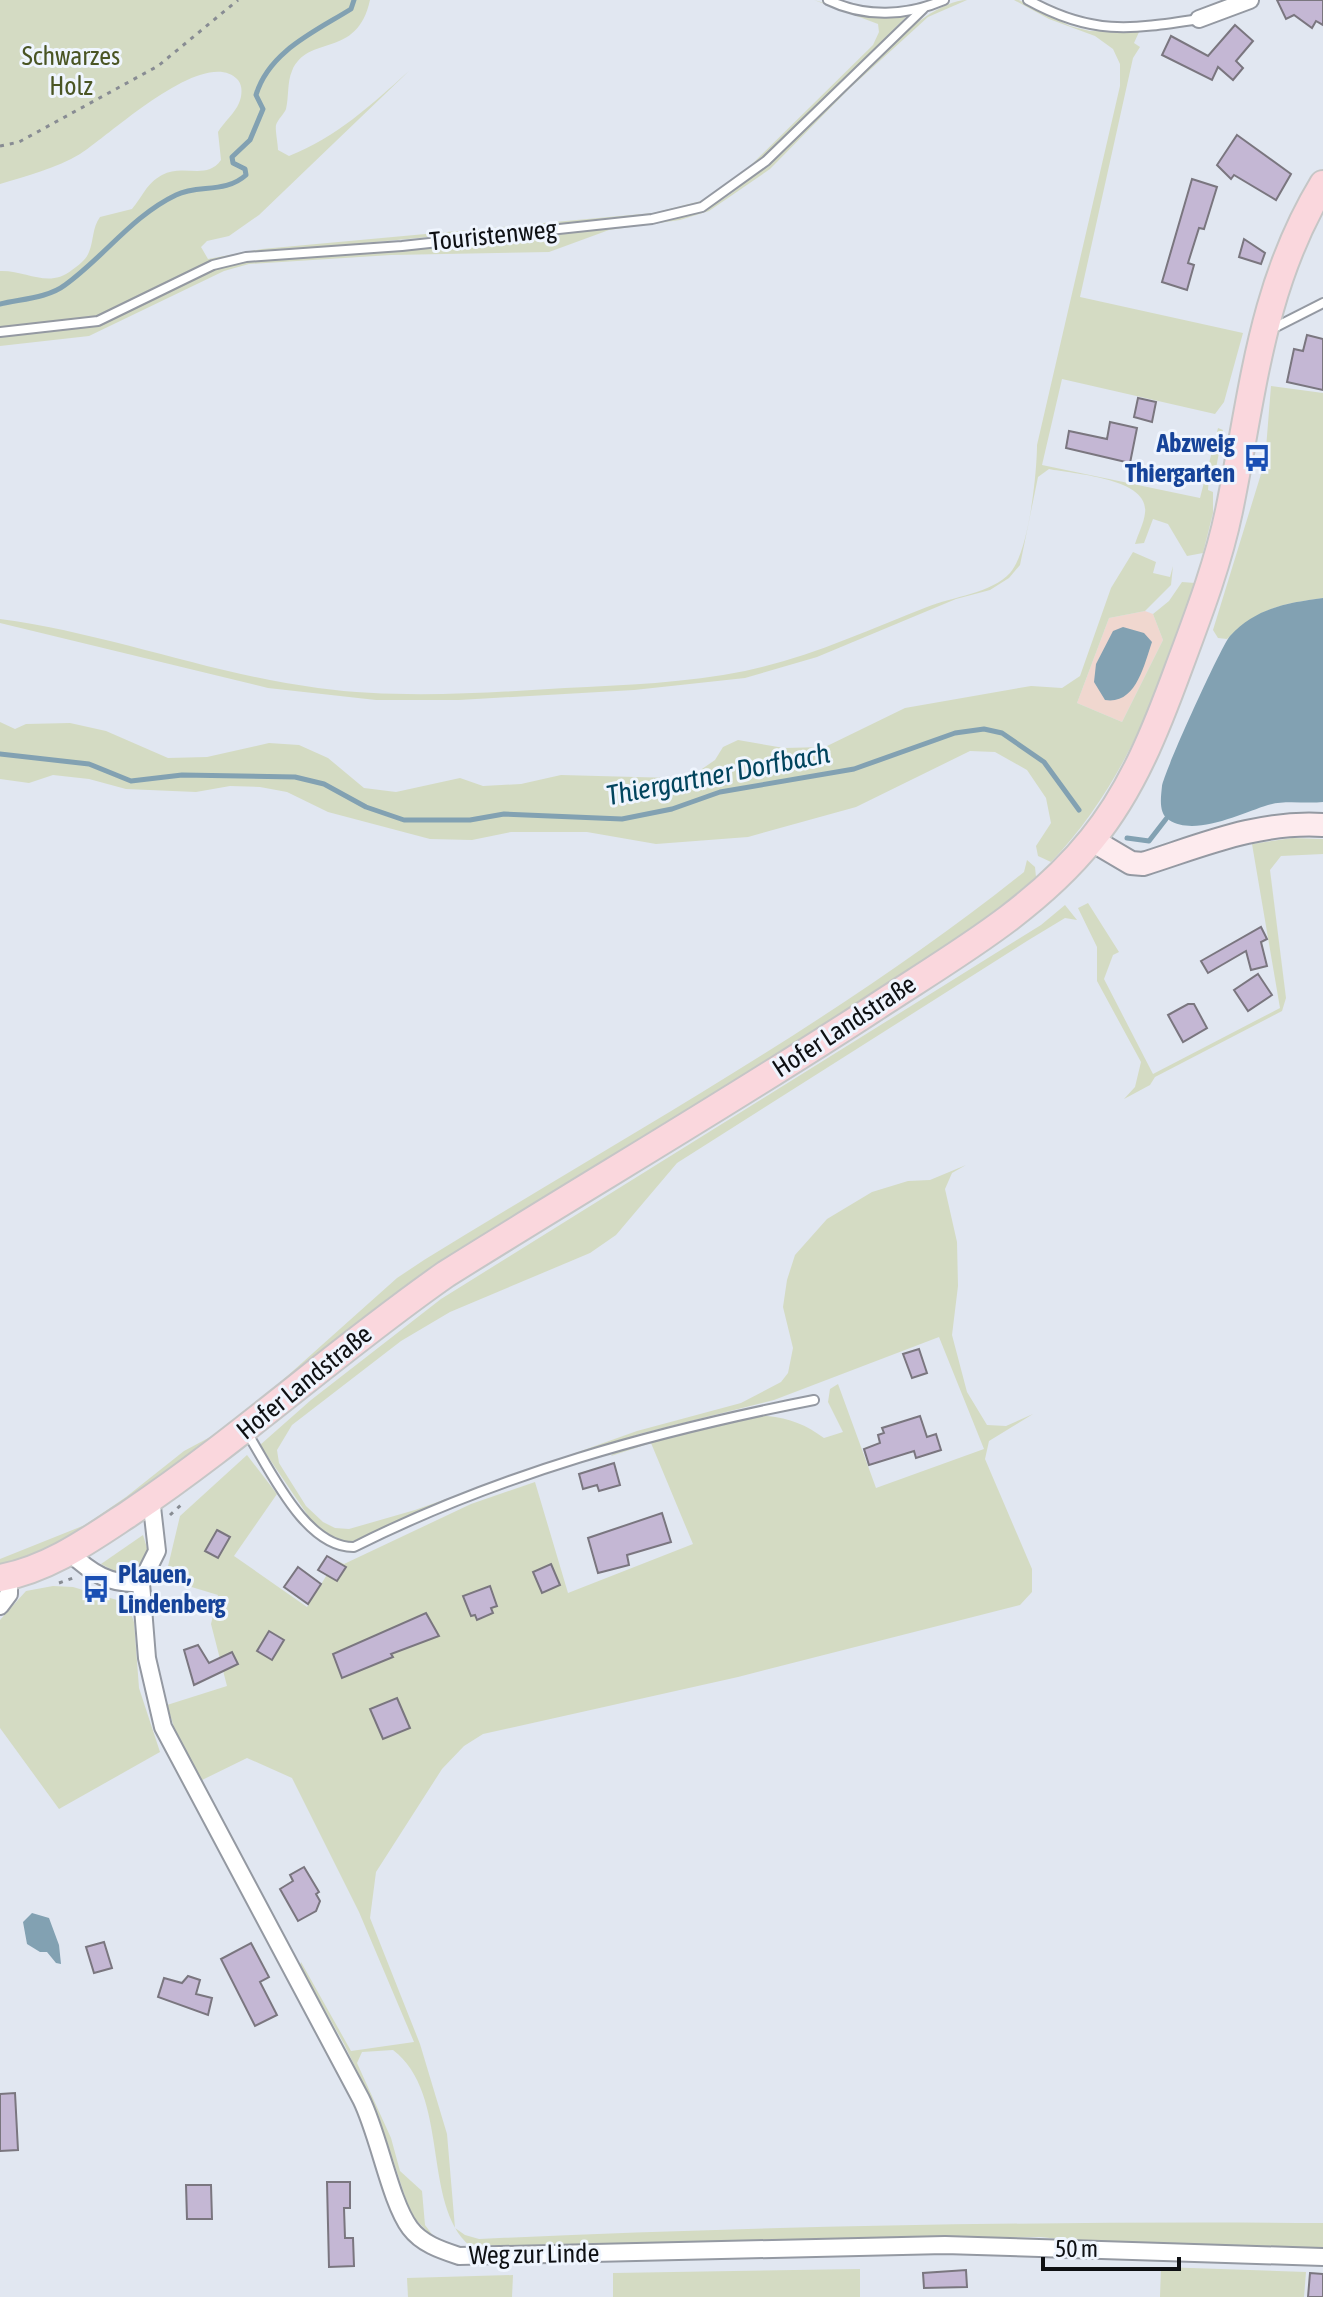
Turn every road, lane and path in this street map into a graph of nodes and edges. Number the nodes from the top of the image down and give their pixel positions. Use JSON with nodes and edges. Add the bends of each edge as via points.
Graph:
{"nodes":[{"id":1,"x":238,"y":0,"type":"edge"},
{"id":2,"x":828,"y":0,"type":"edge"},
{"id":3,"x":944,"y":0,"type":"edge"},
{"id":4,"x":1028,"y":0,"type":"edge"},
{"id":5,"x":1250,"y":0,"type":"edge"},
{"id":6,"x":923,"y":9,"type":"junction"},
{"id":7,"x":1199,"y":19,"type":"joint"},
{"id":8,"x":0,"y":146,"type":"edge"},
{"id":9,"x":1323,"y":184,"type":"edge"},
{"id":10,"x":1323,"y":303,"type":"edge"},
{"id":11,"x":0,"y":332,"type":"edge"},
{"id":12,"x":1262,"y":336,"type":"junction"},
{"id":13,"x":1323,"y":825,"type":"edge"},
{"id":14,"x":1092,"y":840,"type":"junction"},
{"id":15,"x":814,"y":1400,"type":"dead end"},
{"id":16,"x":245,"y":1430,"type":"junction"},
{"id":17,"x":187,"y":1497,"type":"dead end"},
{"id":18,"x":154,"y":1511,"type":"junction"},
{"id":19,"x":78,"y":1561,"type":"junction"},
{"id":20,"x":5,"y":1577,"type":"edge"},
{"id":21,"x":49,"y":1582,"type":"dead end"},
{"id":22,"x":141,"y":1583,"type":"junction"},
{"id":23,"x":0,"y":1606,"type":"edge"},
{"id":24,"x":1323,"y":2257,"type":"edge"}],
"edges":[{"from":1,"to":8,"type":"path","via":[[158,66],[19,142]]},
{"from":2,"to":6,"type":"lane","via":[[866,12]]},
{"from":3,"to":6,"type":"lane"},
{"from":4,"to":7,"type":"lane","via":[[1065,20],[1096,27],[1152,27]]},
{"from":5,"to":7,"type":"street"},
{"from":6,"to":11,"type":"lane","name":"Touristenweg","via":[[766,161],[702,207],[652,219],[246,257],[213,265],[98,321]]},
{"from":9,"to":12,"type":"main road","name":"Hofer Landstraße","via":[[1282,264]]},
{"from":10,"to":12,"type":"lane"},
{"from":12,"to":14,"type":"main road","name":"Hofer Landstraße","via":[[1213,570],[1145,753]]},
{"from":13,"to":14,"type":"street","via":[[1247,831],[1143,864],[1131,863]]},
{"from":14,"to":16,"type":"main road","name":"Hofer Landstraße","via":[[1062,873],[995,928],[825,1040],[446,1274]]},
{"from":15,"to":16,"type":"lane","via":[[633,1440],[491,1488],[354,1547],[339,1547],[310,1530]]},
{"from":16,"to":18,"type":"main road","name":"Hofer Landstraße"},
{"from":17,"to":18,"type":"path","via":[[180,1507]]},
{"from":18,"to":19,"type":"main road","name":"Hofer Landstraße"},
{"from":18,"to":22,"type":"street","name":"Weg zur Linde","via":[[157,1551]]},
{"from":19,"to":20,"type":"main road","name":"Hofer Landstraße"},
{"from":19,"to":21,"type":"path","via":[[65,1584]]},
{"from":19,"to":22,"type":"street","via":[[120,1584]]},
{"from":20,"to":23,"type":"street","via":[[9,1594]]},
{"from":22,"to":24,"type":"street","name":"Weg zur Linde","via":[[147,1658],[163,1727],[361,2099],[376,2129],[395,2195],[409,2227],[422,2241],[459,2256],[945,2245]]}]}
